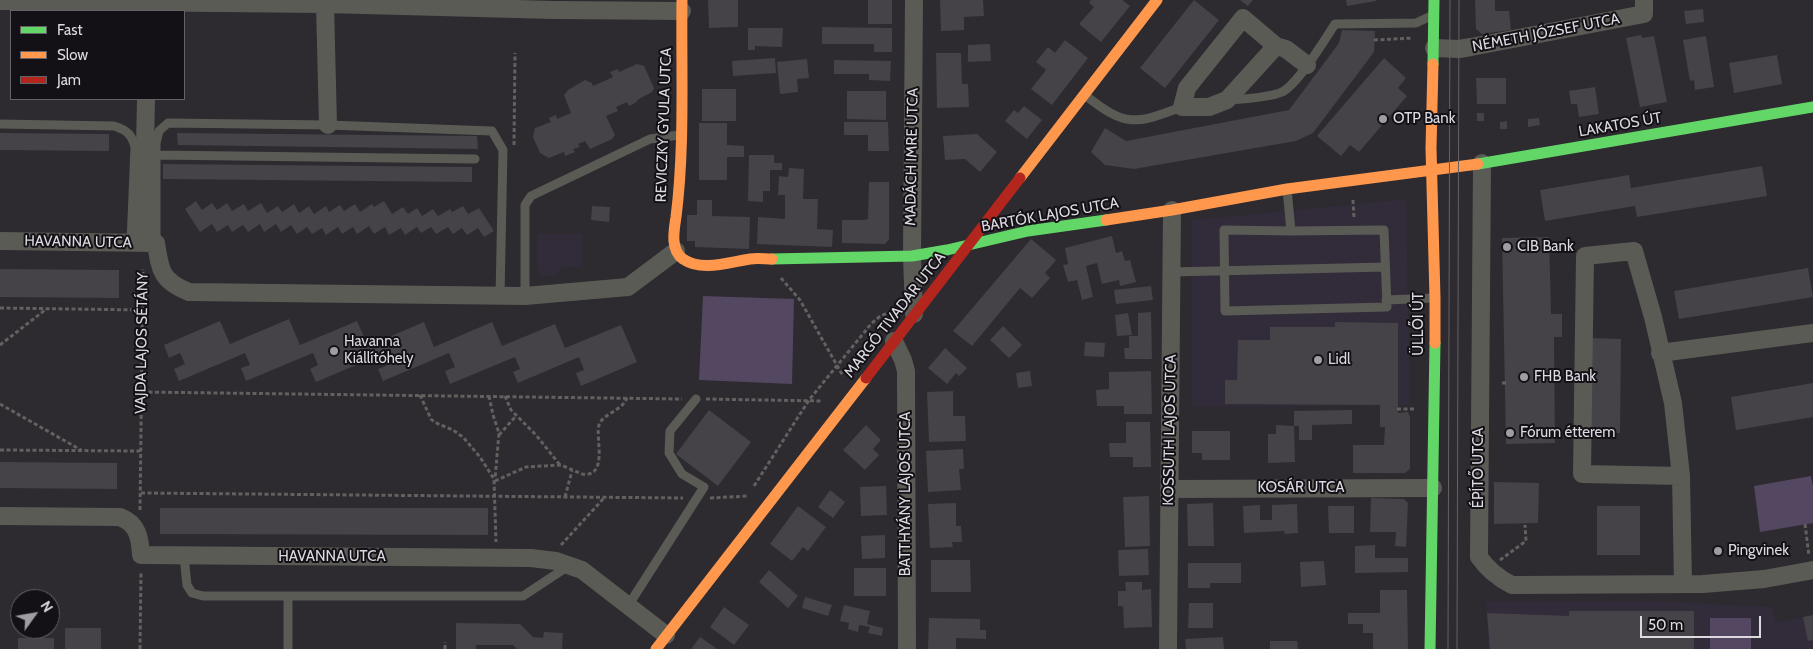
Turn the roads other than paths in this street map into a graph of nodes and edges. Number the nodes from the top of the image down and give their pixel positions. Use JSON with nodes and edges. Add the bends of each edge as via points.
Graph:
{"nodes":[{"id":1,"x":914,"y":0,"type":"edge"},
{"id":2,"x":1157,"y":0,"type":"edge"},
{"id":3,"x":1434,"y":0,"type":"edge"},
{"id":4,"x":1644,"y":0,"type":"edge"},
{"id":5,"x":0,"y":1,"type":"edge"},
{"id":6,"x":325,"y":4,"type":"junction"},
{"id":7,"x":682,"y":6,"type":"edge"},
{"id":8,"x":147,"y":7,"type":"edge"},
{"id":9,"x":1434,"y":15,"type":"junction"},
{"id":10,"x":1276,"y":46,"type":"junction"},
{"id":11,"x":1434,"y":48,"type":"junction"},
{"id":12,"x":1307,"y":65,"type":"junction"},
{"id":13,"x":1085,"y":95,"type":"junction"},
{"id":14,"x":146,"y":100,"type":"edge"},
{"id":15,"x":1228,"y":100,"type":"junction"},
{"id":16,"x":1182,"y":107,"type":"junction"},
{"id":17,"x":1813,"y":107,"type":"edge"},
{"id":18,"x":0,"y":124,"type":"edge"},
{"id":19,"x":328,"y":125,"type":"junction"},
{"id":20,"x":682,"y":134,"type":"junction"},
{"id":21,"x":155,"y":156,"type":"junction"},
{"id":22,"x":475,"y":159,"type":"dead end"},
{"id":23,"x":1482,"y":163,"type":"junction"},
{"id":24,"x":1432,"y":169,"type":"junction"},
{"id":25,"x":1287,"y":189,"type":"junction"},
{"id":26,"x":1172,"y":210,"type":"junction"},
{"id":27,"x":1291,"y":231,"type":"junction"},
{"id":28,"x":0,"y":241,"type":"edge"},
{"id":29,"x":143,"y":243,"type":"junction"},
{"id":30,"x":968,"y":244,"type":"junction"},
{"id":31,"x":676,"y":251,"type":"junction"},
{"id":32,"x":912,"y":256,"type":"junction"},
{"id":33,"x":1385,"y":267,"type":"junction"},
{"id":34,"x":1225,"y":270,"type":"junction"},
{"id":35,"x":1171,"y":272,"type":"junction"},
{"id":36,"x":500,"y":296,"type":"junction"},
{"id":37,"x":525,"y":296,"type":"junction"},
{"id":38,"x":1435,"y":298,"type":"junction"},
{"id":39,"x":1386,"y":300,"type":"junction"},
{"id":40,"x":914,"y":314,"type":"junction"},
{"id":41,"x":1813,"y":333,"type":"edge"},
{"id":42,"x":894,"y":341,"type":"junction"},
{"id":43,"x":1660,"y":352,"type":"junction"},
{"id":44,"x":696,"y":399,"type":"road end"},
{"id":45,"x":1681,"y":476,"type":"junction"},
{"id":46,"x":1433,"y":488,"type":"junction"},
{"id":47,"x":1169,"y":489,"type":"junction"},
{"id":48,"x":0,"y":516,"type":"edge"},
{"id":49,"x":184,"y":556,"type":"junction"},
{"id":50,"x":570,"y":565,"type":"junction"},
{"id":51,"x":1812,"y":570,"type":"edge"},
{"id":52,"x":1683,"y":584,"type":"junction"},
{"id":53,"x":288,"y":596,"type":"junction"},
{"id":54,"x":628,"y":606,"type":"junction"},
{"id":55,"x":661,"y":642,"type":"edge"},
{"id":56,"x":288,"y":649,"type":"edge"},
{"id":57,"x":907,"y":649,"type":"edge"},
{"id":58,"x":1168,"y":649,"type":"edge"},
{"id":59,"x":1430,"y":649,"type":"edge"}],
"edges":[{"from":1,"to":32,"type":"street","name":"MADÁCH IMRE UTCA"},
{"from":2,"to":13,"type":"street","name":"MARGÓ TIVADAR UTCA"},
{"from":3,"to":9,"type":"street","name":"ÜLLŐI ÚT"},
{"from":4,"to":11,"type":"street","name":"NÉMETH JÓZSEF UTCA","via":[[1644,14],[1471,47]]},
{"from":5,"to":8,"type":"street"},
{"from":6,"to":7,"type":"street","via":[[554,10]]},
{"from":6,"to":8,"type":"street"},
{"from":6,"to":19,"type":"street"},
{"from":7,"to":20,"type":"street","name":"REVICZKY GYULA UTCA"},
{"from":9,"to":11,"type":"street","name":"ÜLLŐI ÚT"},
{"from":9,"to":12,"type":"lane","via":[[1416,23],[1335,24]]},
{"from":10,"to":12,"type":"street","via":[[1286,49]]},
{"from":10,"to":15,"type":"street"},
{"from":10,"to":16,"type":"street","via":[[1243,18],[1187,88]]},
{"from":11,"to":24,"type":"street","name":"ÜLLŐI ÚT"},
{"from":12,"to":15,"type":"lane","via":[[1282,92]]},
{"from":13,"to":16,"type":"lane","via":[[1119,118],[1135,121]]},
{"from":13,"to":30,"type":"street","name":"MARGÓ TIVADAR UTCA"},
{"from":14,"to":29,"type":"street"},
{"from":15,"to":16,"type":"street","via":[[1209,108]]},
{"from":17,"to":23,"type":"street","name":"LAKATOS ÚT"},
{"from":18,"to":29,"type":"lane","via":[[114,126],[128,132],[134,147]]},
{"from":19,"to":21,"type":"lane","via":[[168,123],[159,131]]},
{"from":19,"to":36,"type":"lane","via":[[492,130],[503,150]]},
{"from":20,"to":31,"type":"street","name":"REVICZKY GYULA UTCA","via":[[673,236]]},
{"from":20,"to":37,"type":"lane","via":[[650,139],[531,196],[525,205]]},
{"from":21,"to":22,"type":"lane"},
{"from":21,"to":29,"type":"lane"},
{"from":23,"to":24,"type":"street","name":"LAKATOS ÚT"},
{"from":23,"to":52,"type":"street","name":"ÉPÍTŐ UTCA","via":[[1483,563],[1499,578],[1512,584]]},
{"from":24,"to":25,"type":"street","name":"BARTÓK LAJOS UTCA"},
{"from":24,"to":38,"type":"street","name":"ÜLLŐI ÚT"},
{"from":25,"to":26,"type":"street","name":"BARTÓK LAJOS UTCA"},
{"from":25,"to":27,"type":"lane"},
{"from":26,"to":30,"type":"street","name":"BARTÓK LAJOS UTCA","via":[[1028,231]]},
{"from":26,"to":35,"type":"street","name":"KOSSUTH LAJOS UTCA"},
{"from":27,"to":33,"type":"lane","via":[[1384,230]]},
{"from":27,"to":34,"type":"lane","via":[[1224,230]]},
{"from":28,"to":29,"type":"street","name":"HAVANNA UTCA"},
{"from":29,"to":36,"type":"street","via":[[162,274],[176,287],[189,292]]},
{"from":30,"to":32,"type":"street","name":"BARTÓK LAJOS UTCA"},
{"from":30,"to":40,"type":"street","name":"MARGÓ TIVADAR UTCA"},
{"from":31,"to":32,"type":"street","name":"BARTÓK LAJOS UTCA","via":[[682,259],[710,266],[771,259]]},
{"from":31,"to":37,"type":"street","via":[[628,287]]},
{"from":32,"to":40,"type":"street","name":"MADÁCH IMRE UTCA"},
{"from":33,"to":34,"type":"lane"},
{"from":33,"to":39,"type":"lane"},
{"from":34,"to":35,"type":"lane"},
{"from":34,"to":39,"type":"lane","via":[[1225,311],[1387,306]]},
{"from":35,"to":47,"type":"street","name":"KOSSUTH LAJOS UTCA"},
{"from":36,"to":37,"type":"street"},
{"from":38,"to":39,"type":"lane"},
{"from":38,"to":46,"type":"street","name":"ÜLLŐI ÚT"},
{"from":40,"to":42,"type":"street","name":"MARGÓ TIVADAR UTCA"},
{"from":41,"to":43,"type":"street"},
{"from":42,"to":55,"type":"street","name":"MARGÓ TIVADAR UTCA"},
{"from":42,"to":57,"type":"street","name":"BATTHYÁNY LAJOS UTCA","via":[[906,370]]},
{"from":43,"to":45,"type":"street","via":[[1673,403]]},
{"from":43,"to":45,"type":"street","via":[[1634,251],[1585,256],[1582,474]]},
{"from":44,"to":54,"type":"lane","via":[[670,430],[669,454],[682,474],[704,487]]},
{"from":45,"to":52,"type":"street"},
{"from":46,"to":47,"type":"street","name":"KOSÁR UTCA"},
{"from":46,"to":59,"type":"street","name":"ÜLLŐI ÚT"},
{"from":47,"to":58,"type":"street","name":"KOSSUTH LAJOS UTCA"},
{"from":48,"to":49,"type":"street","name":"HAVANNA UTCA","via":[[117,516],[134,527],[140,539],[141,555]]},
{"from":49,"to":50,"type":"street","name":"HAVANNA UTCA","via":[[531,558]]},
{"from":49,"to":53,"type":"lane","via":[[187,585],[192,593],[203,596]]},
{"from":50,"to":53,"type":"lane","via":[[523,596]]},
{"from":50,"to":54,"type":"street","name":"HAVANNA UTCA","via":[[598,581]]},
{"from":51,"to":52,"type":"street","via":[[1764,579]]},
{"from":53,"to":56,"type":"lane"},
{"from":54,"to":55,"type":"street","name":"HAVANNA UTCA"}]}
